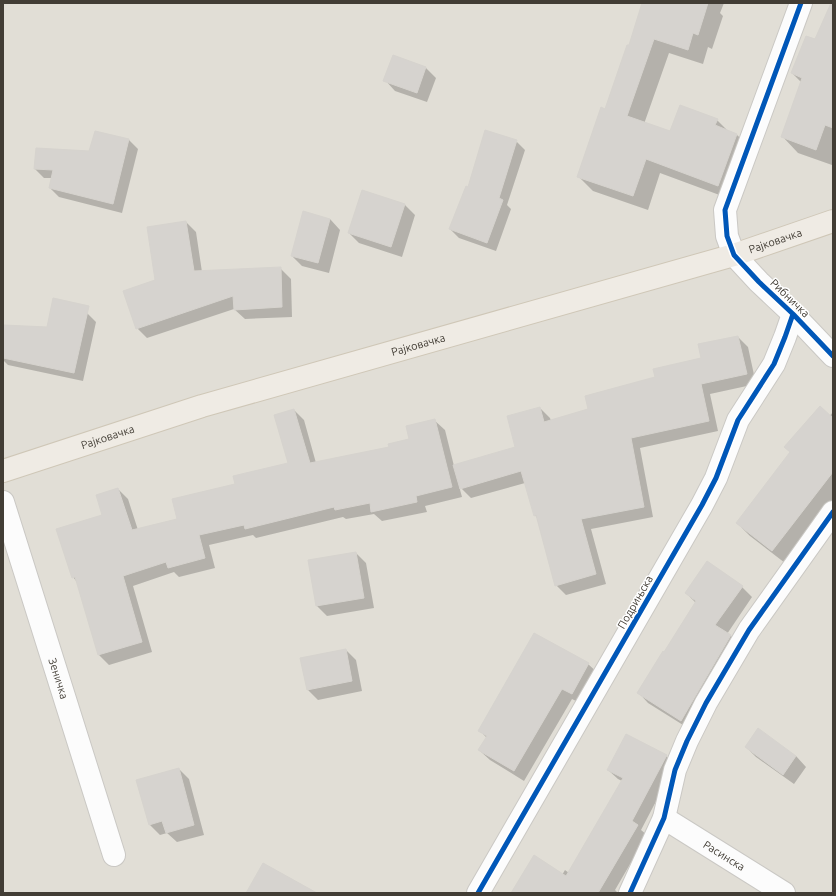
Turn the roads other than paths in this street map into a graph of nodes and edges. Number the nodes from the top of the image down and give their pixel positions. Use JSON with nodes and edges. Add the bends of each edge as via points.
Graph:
{"nodes":[{"id":1,"x":801,"y":3,"type":"edge"},
{"id":2,"x":833,"y":221,"type":"edge"},
{"id":3,"x":734,"y":255,"type":"junction"},
{"id":4,"x":793,"y":314,"type":"junction"},
{"id":5,"x":833,"y":356,"type":"edge"},
{"id":6,"x":3,"y":471,"type":"edge"},
{"id":7,"x":3,"y":502,"type":"edge"},
{"id":8,"x":833,"y":512,"type":"edge"},
{"id":9,"x":664,"y":818,"type":"junction"},
{"id":10,"x":114,"y":855,"type":"dead end"},
{"id":11,"x":478,"y":893,"type":"edge"},
{"id":12,"x":630,"y":893,"type":"edge"},
{"id":13,"x":784,"y":893,"type":"edge"}],
"edges":[{"from":1,"to":3,"type":"street","via":[[725,210],[727,236]]},
{"from":2,"to":3,"type":"main road","name":"Рајковачка"},
{"from":3,"to":4,"type":"street","name":"Рибничка"},
{"from":3,"to":6,"type":"main road","name":"Рајковачка","via":[[202,406]]},
{"from":4,"to":5,"type":"street","name":"Рибничка"},
{"from":4,"to":11,"type":"street","name":"Подрињска","via":[[774,364],[738,420],[716,478],[702,505]]},
{"from":7,"to":10,"type":"street","name":"Зеничка"},
{"from":8,"to":9,"type":"street","via":[[749,630],[706,704],[675,770]]},
{"from":9,"to":12,"type":"street"},
{"from":9,"to":13,"type":"street","name":"Расинска"}]}
